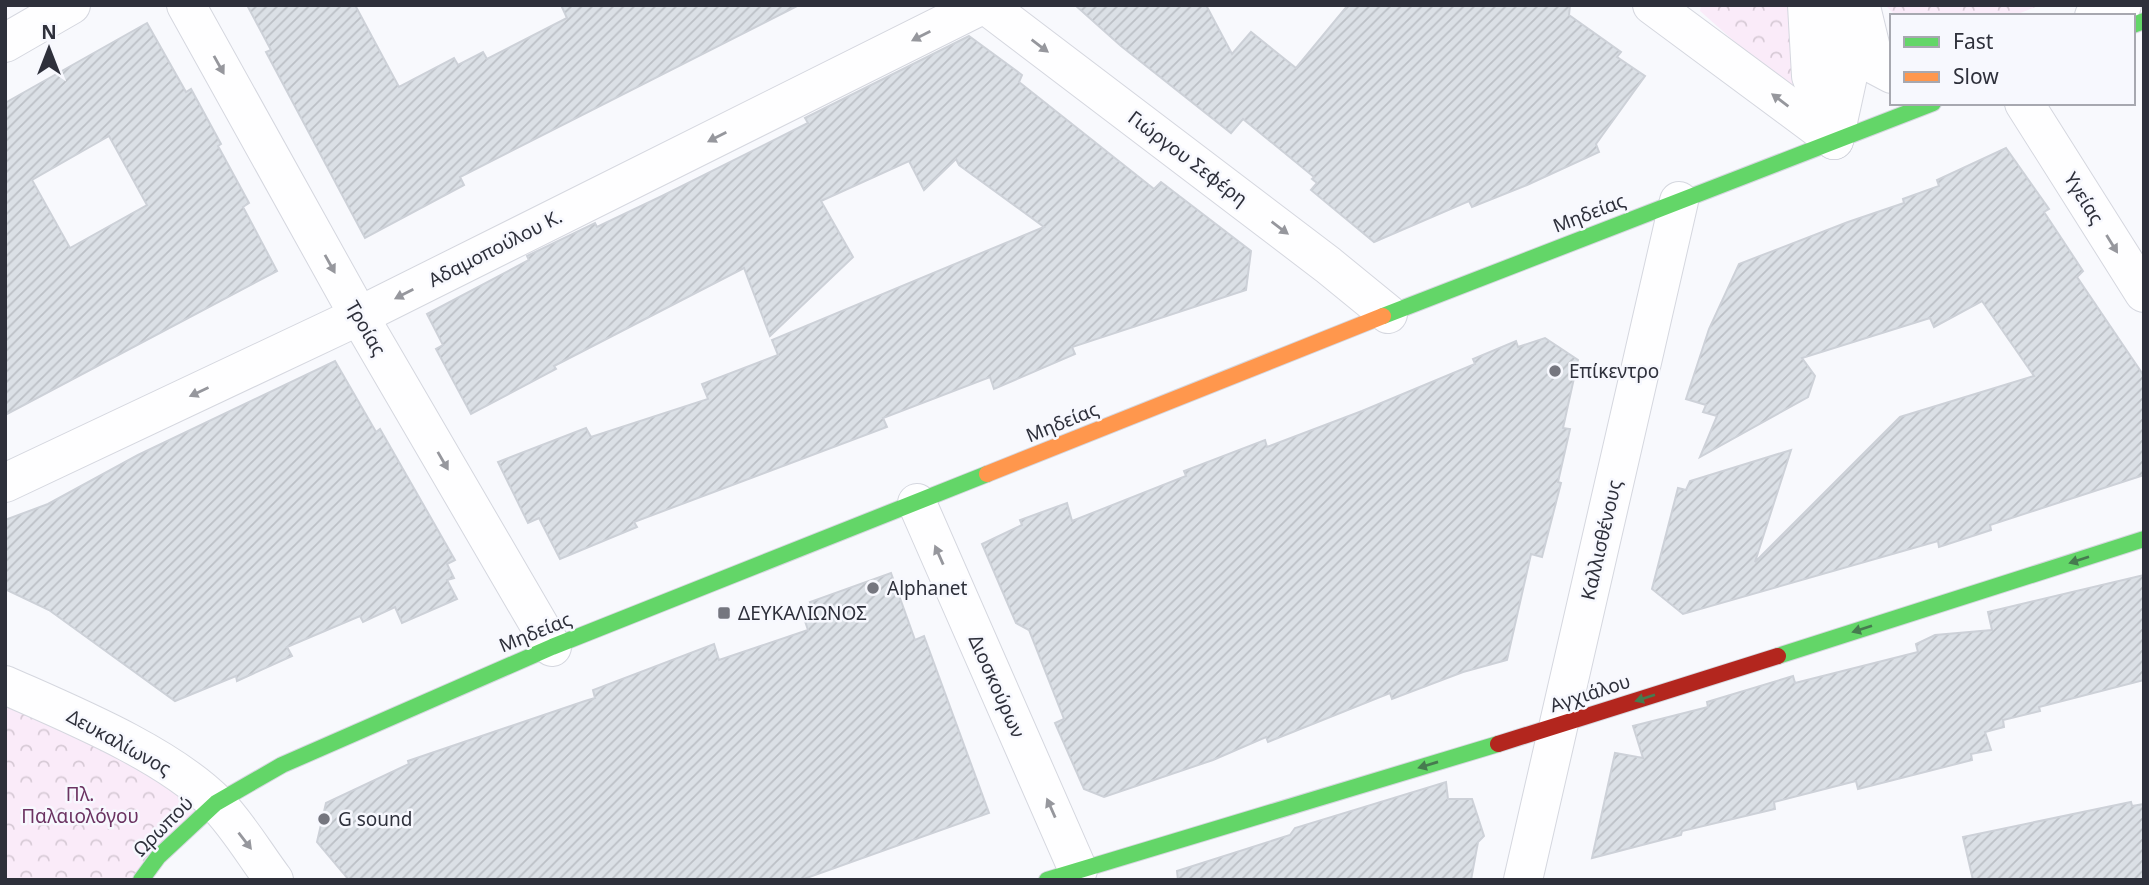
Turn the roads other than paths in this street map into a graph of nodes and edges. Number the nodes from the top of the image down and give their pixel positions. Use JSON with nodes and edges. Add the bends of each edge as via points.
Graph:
{"nodes":[{"id":1,"x":71,"y":5,"type":"edge"},
{"id":2,"x":186,"y":5,"type":"edge"},
{"id":3,"x":984,"y":5,"type":"edge"},
{"id":4,"x":1807,"y":5,"type":"edge"},
{"id":5,"x":1844,"y":5,"type":"edge"},
{"id":6,"x":1861,"y":5,"type":"edge"},
{"id":7,"x":2122,"y":5,"type":"edge"},
{"id":8,"x":1662,"y":8,"type":"edge"},
{"id":9,"x":2099,"y":14,"type":"edge"},
{"id":10,"x":5,"y":43,"type":"edge"},
{"id":11,"x":1890,"y":73,"type":"edge"},
{"id":12,"x":1928,"y":105,"type":"edge"},
{"id":13,"x":2025,"y":105,"type":"edge"},
{"id":14,"x":1834,"y":140,"type":"junction"},
{"id":15,"x":1679,"y":201,"type":"junction"},
{"id":16,"x":2144,"y":293,"type":"edge"},
{"id":17,"x":1388,"y":314,"type":"junction"},
{"id":18,"x":359,"y":316,"type":"junction"},
{"id":19,"x":5,"y":483,"type":"edge"},
{"id":20,"x":917,"y":503,"type":"junction"},
{"id":21,"x":2144,"y":539,"type":"edge"},
{"id":22,"x":552,"y":647,"type":"junction"},
{"id":23,"x":5,"y":685,"type":"edge"},
{"id":24,"x":1557,"y":726,"type":"junction"},
{"id":25,"x":216,"y":803,"type":"junction"},
{"id":26,"x":1063,"y":875,"type":"edge"},
{"id":27,"x":141,"y":880,"type":"edge"},
{"id":28,"x":275,"y":880,"type":"edge"},
{"id":29,"x":1523,"y":880,"type":"edge"}],
"edges":[{"from":1,"to":10,"type":"street"},
{"from":2,"to":18,"type":"street","name":"Τροίας","one_way":true},
{"from":3,"to":17,"type":"street","name":"Γιώργου Σεφέρη","one_way":true},
{"from":3,"to":18,"type":"street","name":"Αδαμοπούλου Κ.","one_way":true},
{"from":4,"to":14,"type":"street","via":[[1811,76]]},
{"from":5,"to":14,"type":"street","via":[[1848,76]]},
{"from":6,"to":11,"type":"street","via":[[1875,65]]},
{"from":7,"to":9,"type":"street"},
{"from":14,"to":8,"type":"street","one_way":true},
{"from":12,"to":14,"type":"street","name":"Μηδείας"},
{"from":13,"to":16,"type":"street","name":"Υγείας","one_way":true},
{"from":14,"to":15,"type":"street","name":"Μηδείας"},
{"from":15,"to":17,"type":"street","name":"Μηδείας"},
{"from":15,"to":24,"type":"street","name":"Καλλισθένους"},
{"from":17,"to":20,"type":"street","name":"Μηδείας"},
{"from":18,"to":19,"type":"street","name":"Αδαμοπούλου Κ.","one_way":true},
{"from":18,"to":22,"type":"street","name":"Τροίας","one_way":true},
{"from":20,"to":22,"type":"street","name":"Μηδείας"},
{"from":26,"to":20,"type":"street","name":"Διοσκούρων","one_way":true},
{"from":21,"to":24,"type":"street","name":"Αγχιάλου","one_way":true},
{"from":22,"to":25,"type":"street","name":"Μηδείας","via":[[282,765]]},
{"from":23,"to":25,"type":"street","name":"Δευκαλίωνος","via":[[92,723],[165,765]]},
{"from":24,"to":26,"type":"street","name":"Αγχιάλου","one_way":true},
{"from":24,"to":29,"type":"street","name":"Καλλισθένους"},
{"from":25,"to":27,"type":"street","name":"Ωρωπού","via":[[158,857]]},
{"from":25,"to":28,"type":"street","name":"Δευκαλίωνος","one_way":true}]}
